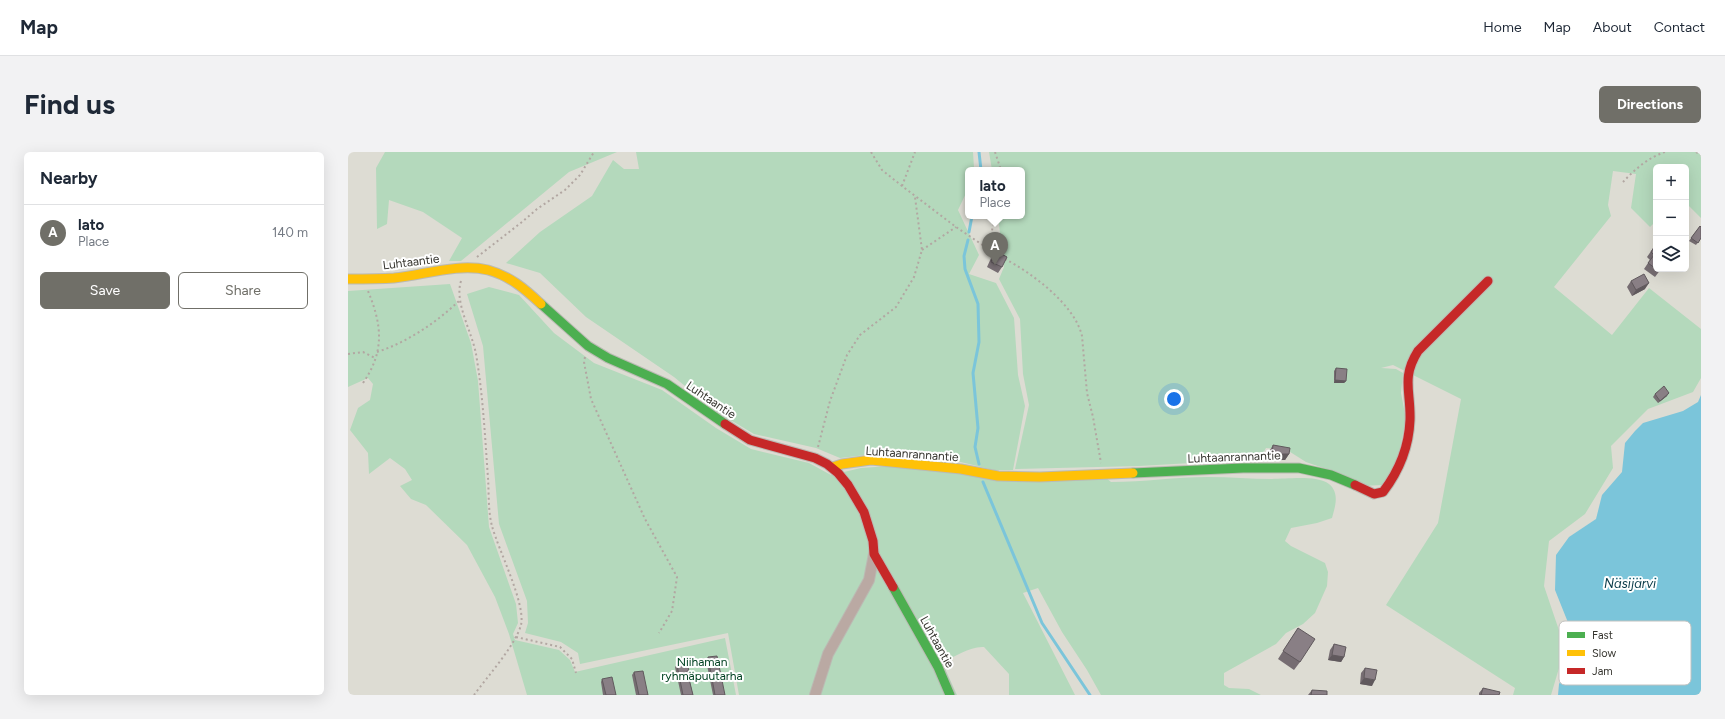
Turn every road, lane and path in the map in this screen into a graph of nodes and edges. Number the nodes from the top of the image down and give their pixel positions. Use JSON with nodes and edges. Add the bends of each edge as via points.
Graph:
{"nodes":[{"id":1,"x":594,"y":152,"type":"edge"},
{"id":2,"x":871,"y":152,"type":"edge"},
{"id":3,"x":915,"y":152,"type":"edge"},
{"id":4,"x":995,"y":152,"type":"edge"},
{"id":5,"x":1665,"y":152,"type":"edge"},
{"id":6,"x":1696,"y":152,"type":"edge"},
{"id":7,"x":1701,"y":155,"type":"edge"},
{"id":8,"x":1000,"y":167,"type":"edge"},
{"id":9,"x":1623,"y":182,"type":"dead end"},
{"id":10,"x":902,"y":186,"type":"junction"},
{"id":11,"x":915,"y":196,"type":"junction"},
{"id":12,"x":994,"y":219,"type":"edge"},
{"id":13,"x":956,"y":227,"type":"junction"},
{"id":14,"x":922,"y":250,"type":"junction"},
{"id":15,"x":988,"y":250,"type":"junction"},
{"id":16,"x":465,"y":268,"type":"junction"},
{"id":17,"x":363,"y":278,"type":"junction"},
{"id":18,"x":348,"y":279,"type":"edge"},
{"id":19,"x":1488,"y":281,"type":"dead end"},
{"id":20,"x":460,"y":300,"type":"junction"},
{"id":21,"x":588,"y":346,"type":"junction"},
{"id":22,"x":377,"y":353,"type":"junction"},
{"id":23,"x":348,"y":354,"type":"edge"},
{"id":24,"x":376,"y":358,"type":"junction"},
{"id":25,"x":363,"y":383,"type":"dead end"},
{"id":26,"x":816,"y":458,"type":"junction"},
{"id":27,"x":833,"y":467,"type":"junction"},
{"id":28,"x":1107,"y":474,"type":"junction"},
{"id":29,"x":874,"y":554,"type":"junction"},
{"id":30,"x":659,"y":632,"type":"dead end"},
{"id":31,"x":516,"y":637,"type":"junction"},
{"id":32,"x":576,"y":672,"type":"dead end"},
{"id":33,"x":474,"y":695,"type":"edge"},
{"id":34,"x":815,"y":695,"type":"edge"},
{"id":35,"x":950,"y":695,"type":"edge"}],
"edges":[{"from":1,"to":16,"type":"path","via":[[580,175],[565,190],[536,209]]},
{"from":2,"to":10,"type":"path","via":[[882,170]]},
{"from":3,"to":10,"type":"path"},
{"from":4,"to":8,"type":"path"},
{"from":5,"to":9,"type":"path","via":[[1656,155]]},
{"from":6,"to":7,"type":"path"},
{"from":10,"to":11,"type":"path"},
{"from":11,"to":13,"type":"path"},
{"from":11,"to":14,"type":"path"},
{"from":12,"to":15,"type":"path"},
{"from":13,"to":14,"type":"path"},
{"from":13,"to":15,"type":"path"},
{"from":14,"to":26,"type":"path","via":[[914,277],[896,307],[860,335],[847,355],[830,401]]},
{"from":15,"to":28,"type":"path","via":[[1022,268],[1075,316],[1082,336],[1087,393],[1099,454]]},
{"from":16,"to":17,"type":"street","name":"Luhtaantie","via":[[393,278]]},
{"from":16,"to":20,"type":"path","via":[[459,287]]},
{"from":16,"to":21,"type":"street","name":"Luhtaantie","via":[[487,270],[522,286]]},
{"from":17,"to":18,"type":"street","name":"Luhtaantie"},
{"from":17,"to":22,"type":"path","via":[[377,312],[380,341]]},
{"from":19,"to":28,"type":"street","name":"Luhtaanrannantie","via":[[1410,361],[1407,378],[1410,419],[1406,442],[1399,466],[1383,492],[1374,494],[1331,475],[1299,468]]},
{"from":20,"to":22,"type":"path","via":[[444,315],[394,347]]},
{"from":20,"to":31,"type":"path","via":[[474,344],[481,380],[492,525],[519,604],[521,623]]},
{"from":21,"to":26,"type":"street","name":"Luhtaantie","via":[[608,358],[667,384],[750,440]]},
{"from":21,"to":30,"type":"path","via":[[584,362],[591,399],[645,519],[677,577],[672,611]]},
{"from":22,"to":24,"type":"path"},
{"from":23,"to":24,"type":"path","via":[[363,352]]},
{"from":24,"to":25,"type":"path"},
{"from":26,"to":27,"type":"street","name":"Luhtaantie"},
{"from":27,"to":28,"type":"street","name":"Luhtaanrannantie","via":[[871,460],[961,469],[998,476]]},
{"from":27,"to":29,"type":"street","name":"Luhtaantie","via":[[852,489],[874,541]]},
{"from":29,"to":34,"type":"street","via":[[869,580],[828,654]]},
{"from":29,"to":35,"type":"street","name":"Luhtaantie","via":[[938,667]]},
{"from":31,"to":32,"type":"path","via":[[560,647],[572,658]]},
{"from":31,"to":33,"type":"path"}]}
